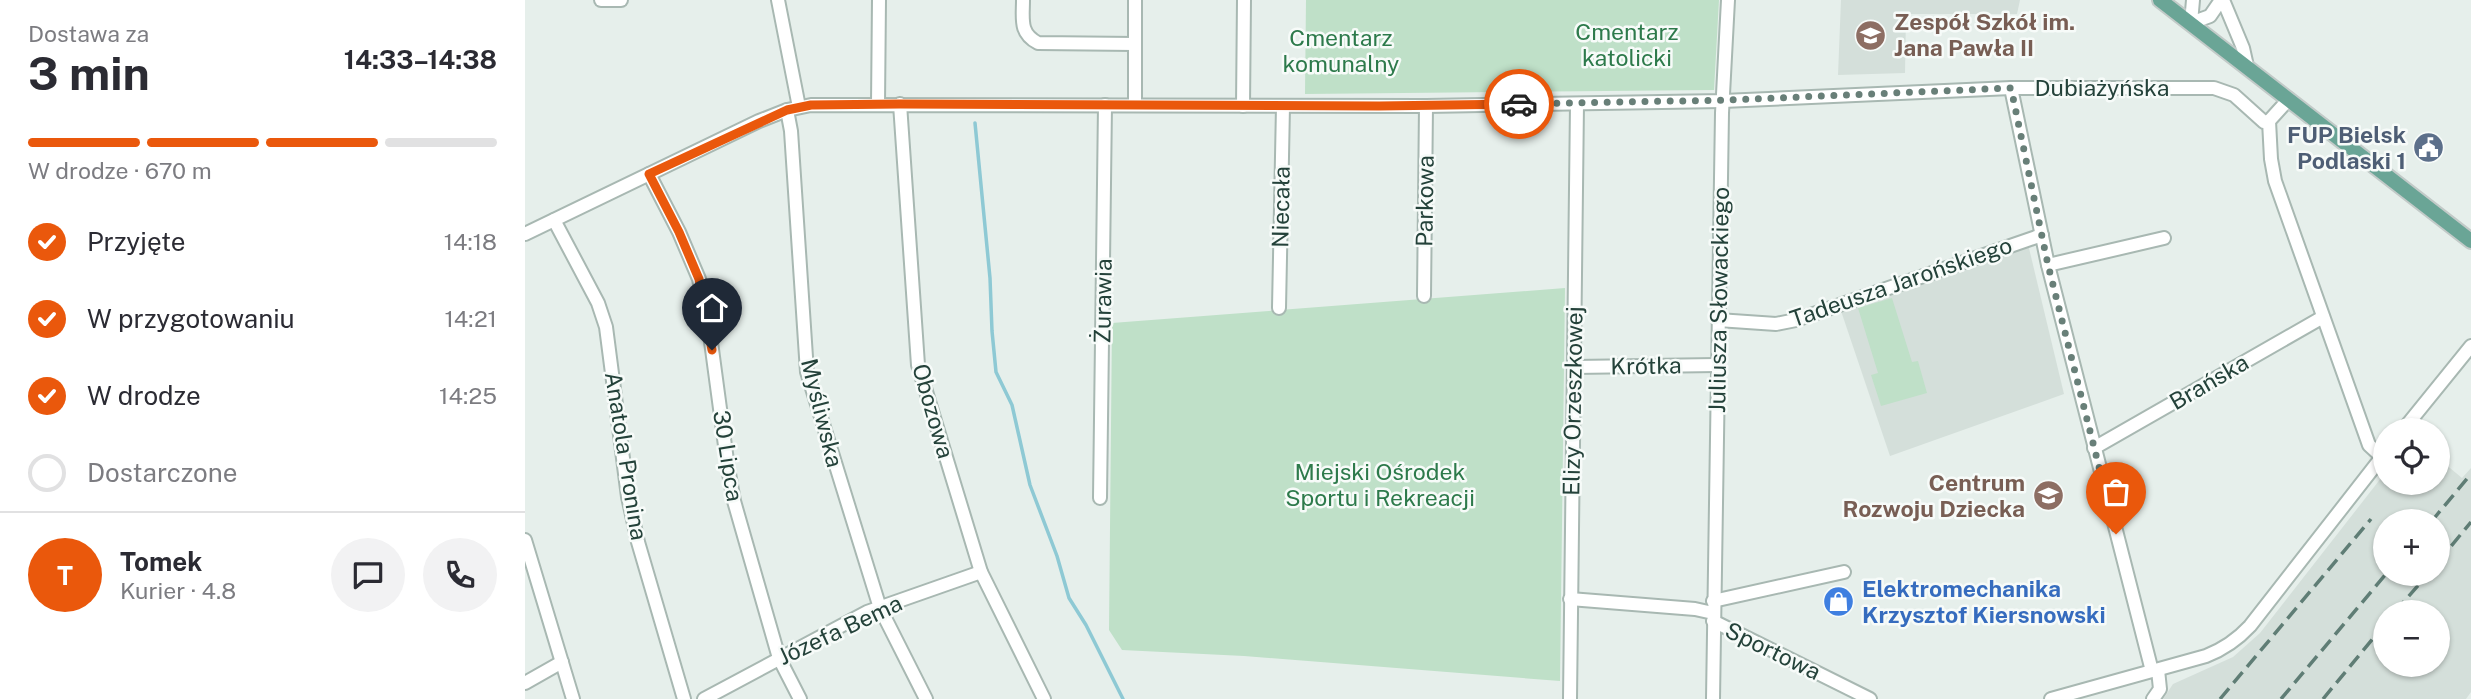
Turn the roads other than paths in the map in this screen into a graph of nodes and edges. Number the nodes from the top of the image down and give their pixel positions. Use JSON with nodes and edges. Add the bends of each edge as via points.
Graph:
{"nodes":[{"id":1,"x":601,"y":0,"type":"edge"},
{"id":2,"x":621,"y":0,"type":"edge"},
{"id":3,"x":778,"y":0,"type":"edge"},
{"id":4,"x":879,"y":0,"type":"edge"},
{"id":5,"x":1023,"y":0,"type":"edge"},
{"id":6,"x":1135,"y":0,"type":"edge"},
{"id":7,"x":1244,"y":0,"type":"edge"},
{"id":8,"x":1728,"y":0,"type":"edge"},
{"id":9,"x":2188,"y":0,"type":"edge"},
{"id":10,"x":2193,"y":0,"type":"edge"},
{"id":11,"x":2222,"y":0,"type":"edge"},
{"id":12,"x":2165,"y":4,"type":"edge"},
{"id":13,"x":2191,"y":23,"type":"junction"},
{"id":14,"x":1135,"y":44,"type":"junction"},
{"id":15,"x":2247,"y":66,"type":"junction"},
{"id":16,"x":2011,"y":88,"type":"junction"},
{"id":17,"x":2289,"y":99,"type":"junction"},
{"id":18,"x":1723,"y":101,"type":"junction"},
{"id":19,"x":878,"y":104,"type":"junction"},
{"id":20,"x":900,"y":104,"type":"junction"},
{"id":21,"x":1577,"y":104,"type":"junction"},
{"id":22,"x":1105,"y":105,"type":"junction"},
{"id":23,"x":1135,"y":105,"type":"junction"},
{"id":24,"x":1243,"y":106,"type":"junction"},
{"id":25,"x":1283,"y":106,"type":"junction"},
{"id":26,"x":1426,"y":106,"type":"junction"},
{"id":27,"x":793,"y":108,"type":"junction"},
{"id":28,"x":2269,"y":121,"type":"junction"},
{"id":29,"x":649,"y":174,"type":"junction"},
{"id":30,"x":554,"y":220,"type":"junction"},
{"id":31,"x":525,"y":234,"type":"edge"},
{"id":32,"x":2042,"y":235,"type":"junction"},
{"id":33,"x":2164,"y":238,"type":"dead end"},
{"id":34,"x":2471,"y":241,"type":"edge"},
{"id":35,"x":2048,"y":265,"type":"junction"},
{"id":36,"x":1424,"y":296,"type":"dead end"},
{"id":37,"x":1279,"y":308,"type":"dead end"},
{"id":38,"x":2323,"y":317,"type":"junction"},
{"id":39,"x":1718,"y":320,"type":"junction"},
{"id":40,"x":2471,"y":345,"type":"edge"},
{"id":41,"x":1717,"y":365,"type":"junction"},
{"id":42,"x":1574,"y":367,"type":"junction"},
{"id":43,"x":2413,"y":418,"type":"edge"},
{"id":44,"x":2094,"y":448,"type":"junction"},
{"id":45,"x":2373,"y":448,"type":"edge"},
{"id":46,"x":2373,"y":469,"type":"edge"},
{"id":47,"x":1100,"y":498,"type":"dead end"},
{"id":48,"x":525,"y":540,"type":"edge"},
{"id":49,"x":981,"y":572,"type":"junction"},
{"id":50,"x":1844,"y":572,"type":"dead end"},
{"id":51,"x":1570,"y":599,"type":"junction"},
{"id":52,"x":880,"y":608,"type":"junction"},
{"id":53,"x":1713,"y":612,"type":"junction"},
{"id":54,"x":779,"y":658,"type":"junction"},
{"id":55,"x":562,"y":662,"type":"junction"},
{"id":56,"x":2155,"y":671,"type":"junction"},
{"id":57,"x":525,"y":683,"type":"edge"},
{"id":58,"x":573,"y":699,"type":"edge"},
{"id":59,"x":684,"y":699,"type":"edge"},
{"id":60,"x":704,"y":699,"type":"edge"},
{"id":61,"x":800,"y":699,"type":"edge"},
{"id":62,"x":926,"y":699,"type":"edge"},
{"id":63,"x":1044,"y":699,"type":"edge"},
{"id":64,"x":1570,"y":699,"type":"edge"},
{"id":65,"x":1713,"y":699,"type":"edge"},
{"id":66,"x":1871,"y":699,"type":"edge"},
{"id":67,"x":2051,"y":699,"type":"edge"},
{"id":68,"x":2153,"y":699,"type":"edge"}],
"edges":[{"from":1,"to":2,"type":"street"},
{"from":3,"to":27,"type":"street","name":"Myśliwska"},
{"from":4,"to":19,"type":"street"},
{"from":5,"to":14,"type":"street","via":[[1025,35],[1038,43]]},
{"from":6,"to":14,"type":"street"},
{"from":7,"to":24,"type":"street"},
{"from":8,"to":18,"type":"street","name":"Juliusza Słowackiego"},
{"from":9,"to":12,"type":"street"},
{"from":10,"to":13,"type":"street"},
{"from":11,"to":13,"type":"street","via":[[2210,16]]},
{"from":11,"to":15,"type":"street"},
{"from":12,"to":13,"type":"main road"},
{"from":13,"to":15,"type":"main road"},
{"from":14,"to":23,"type":"street"},
{"from":15,"to":17,"type":"main road"},
{"from":16,"to":18,"type":"street","name":"Dubiażyńska"},
{"from":16,"to":28,"type":"street","name":"Dubiażyńska","via":[[2214,88],[2234,95]]},
{"from":16,"to":32,"type":"street"},
{"from":17,"to":28,"type":"street"},
{"from":17,"to":34,"type":"main road"},
{"from":18,"to":21,"type":"street","name":"Dubiażyńska"},
{"from":18,"to":39,"type":"street","name":"Juliusza Słowackiego"},
{"from":19,"to":20,"type":"street","name":"Dubiażyńska"},
{"from":19,"to":27,"type":"street","name":"Dubiażyńska"},
{"from":20,"to":22,"type":"street","name":"Dubiażyńska"},
{"from":20,"to":49,"type":"street","name":"Obozowa","via":[[918,365]]},
{"from":21,"to":26,"type":"street","name":"Dubiażyńska"},
{"from":21,"to":42,"type":"street","name":"Elizy Orzeszkowej"},
{"from":22,"to":23,"type":"street","name":"Dubiażyńska"},
{"from":22,"to":47,"type":"street","name":"Żurawia"},
{"from":23,"to":24,"type":"street","name":"Dubiażyńska"},
{"from":24,"to":25,"type":"street","name":"Dubiażyńska"},
{"from":25,"to":26,"type":"street","name":"Dubiażyńska"},
{"from":25,"to":37,"type":"street","name":"Niecała"},
{"from":26,"to":36,"type":"street","name":"Parkowa"},
{"from":27,"to":29,"type":"street","name":"Dubiażyńska"},
{"from":27,"to":52,"type":"street","name":"Myśliwska","via":[[807,372]]},
{"from":28,"to":38,"type":"street","via":[[2275,181]]},
{"from":29,"to":30,"type":"street","name":"Dubiażyńska"},
{"from":29,"to":54,"type":"street","name":"30 Lipca","via":[[679,232],[704,296],[734,501]]},
{"from":30,"to":31,"type":"street","name":"Dubiażyńska"},
{"from":30,"to":59,"type":"street","name":"Anatola Pronina","via":[[606,327],[628,497]]},
{"from":32,"to":35,"type":"street"},
{"from":32,"to":39,"type":"street","name":"Tadeusza Jarońskiego","via":[[1796,320],[1776,324]]},
{"from":33,"to":35,"type":"street"},
{"from":35,"to":44,"type":"street"},
{"from":38,"to":44,"type":"street","name":"Brańska"},
{"from":38,"to":45,"type":"street"},
{"from":39,"to":41,"type":"street","name":"Juliusza Słowackiego"},
{"from":40,"to":43,"type":"street"},
{"from":41,"to":42,"type":"street","name":"Krótka"},
{"from":41,"to":53,"type":"street","name":"Juliusza Słowackiego"},
{"from":42,"to":51,"type":"street","name":"Elizy Orzeszkowej"},
{"from":44,"to":56,"type":"street"},
{"from":46,"to":56,"type":"street","via":[[2237,640],[2206,656]]},
{"from":48,"to":55,"type":"street"},
{"from":49,"to":52,"type":"street","name":"Józefa Bema"},
{"from":49,"to":63,"type":"street","name":"Obozowa"},
{"from":50,"to":53,"type":"street"},
{"from":51,"to":53,"type":"street","name":"Sportowa"},
{"from":51,"to":64,"type":"street","name":"Elizy Orzeszkowej"},
{"from":52,"to":54,"type":"street","name":"Józefa Bema"},
{"from":52,"to":62,"type":"street","name":"Myśliwska"},
{"from":53,"to":65,"type":"street","name":"Juliusza Słowackiego"},
{"from":53,"to":66,"type":"street","name":"Sportowa"},
{"from":54,"to":60,"type":"street","name":"Józefa Bema"},
{"from":54,"to":61,"type":"street","name":"30 Lipca"},
{"from":55,"to":57,"type":"street"},
{"from":55,"to":58,"type":"street"},
{"from":56,"to":67,"type":"street"},
{"from":56,"to":68,"type":"street","via":[[2160,689]]}]}
